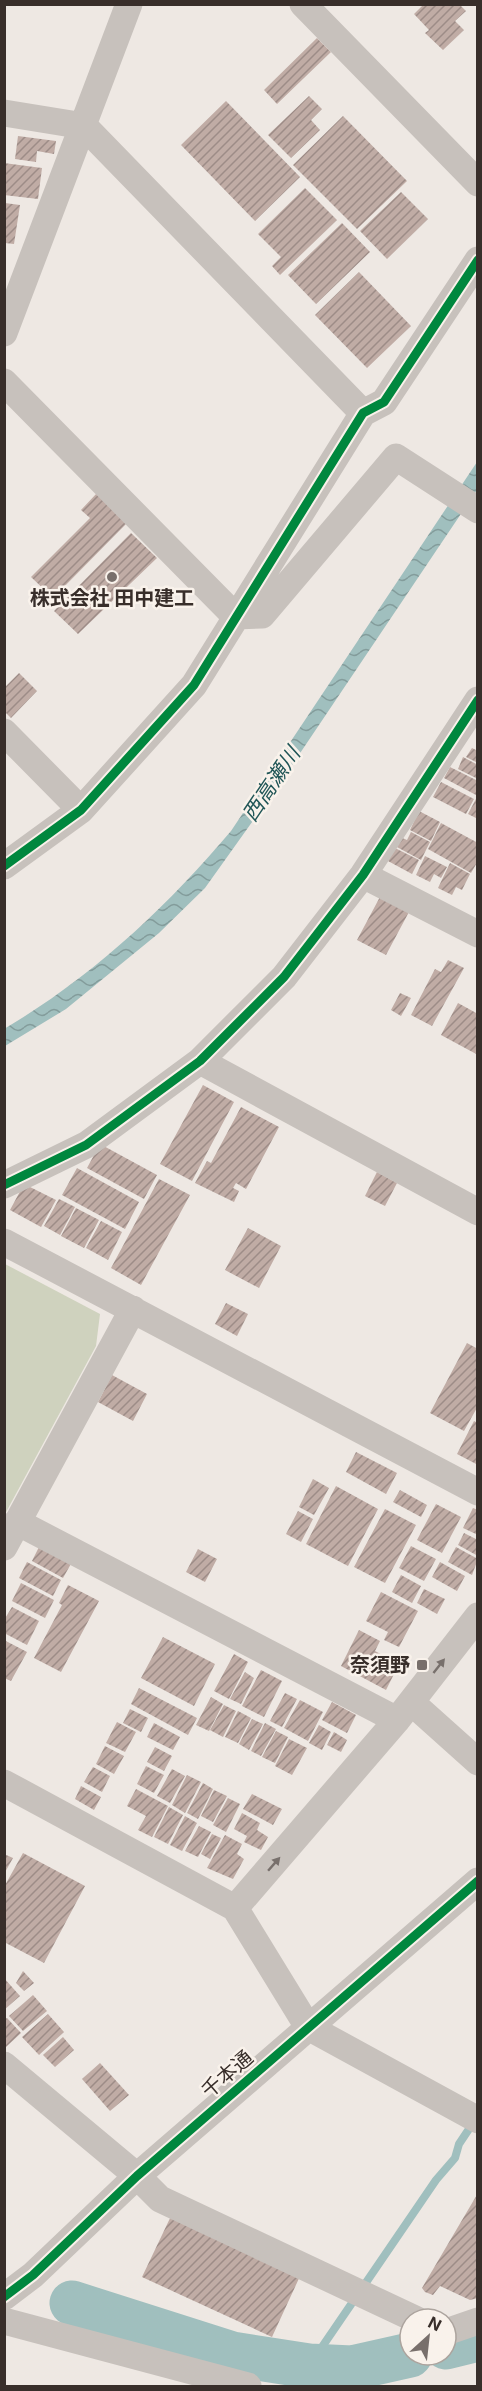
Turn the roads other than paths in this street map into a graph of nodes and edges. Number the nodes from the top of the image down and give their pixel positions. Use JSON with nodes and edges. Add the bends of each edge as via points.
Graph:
{"nodes":[{"id":1,"x":129,"y":4,"type":"edge"},
{"id":2,"x":303,"y":4,"type":"edge"},
{"id":3,"x":4,"y":113,"type":"edge"},
{"id":4,"x":84,"y":126,"type":"junction"},
{"id":5,"x":477,"y":183,"type":"edge"},
{"id":6,"x":477,"y":260,"type":"edge"},
{"id":7,"x":4,"y":333,"type":"edge"},
{"id":8,"x":4,"y":382,"type":"edge"},
{"id":9,"x":363,"y":413,"type":"junction"},
{"id":10,"x":477,"y":510,"type":"edge"},
{"id":11,"x":236,"y":616,"type":"junction"},
{"id":12,"x":477,"y":700,"type":"edge"},
{"id":13,"x":4,"y":732,"type":"edge"},
{"id":14,"x":81,"y":810,"type":"junction"},
{"id":15,"x":4,"y":866,"type":"edge"},
{"id":16,"x":363,"y":875,"type":"junction"},
{"id":17,"x":477,"y":934,"type":"edge"},
{"id":18,"x":200,"y":1061,"type":"junction"},
{"id":19,"x":4,"y":1185,"type":"edge"},
{"id":20,"x":477,"y":1212,"type":"edge"},
{"id":21,"x":4,"y":1242,"type":"edge"},
{"id":22,"x":133,"y":1309,"type":"junction"},
{"id":23,"x":477,"y":1492,"type":"edge"},
{"id":24,"x":17,"y":1522,"type":"junction"},
{"id":25,"x":4,"y":1546,"type":"edge"},
{"id":26,"x":477,"y":1616,"type":"edge"},
{"id":27,"x":404,"y":1711,"type":"junction"},
{"id":28,"x":477,"y":1762,"type":"edge"},
{"id":29,"x":4,"y":1783,"type":"edge"},
{"id":30,"x":477,"y":1881,"type":"edge"},
{"id":31,"x":236,"y":1908,"type":"junction"},
{"id":32,"x":308,"y":2027,"type":"junction"},
{"id":33,"x":4,"y":2065,"type":"edge"},
{"id":34,"x":477,"y":2120,"type":"edge"},
{"id":35,"x":137,"y":2176,"type":"junction"},
{"id":36,"x":4,"y":2268,"type":"edge"},
{"id":37,"x":33,"y":2275,"type":"junction"},
{"id":38,"x":4,"y":2297,"type":"edge"},
{"id":39,"x":398,"y":2311,"type":"edge"},
{"id":40,"x":4,"y":2321,"type":"edge"},
{"id":41,"x":477,"y":2321,"type":"edge"},
{"id":42,"x":458,"y":2328,"type":"edge"},
{"id":43,"x":248,"y":2386,"type":"edge"}],
"edges":[{"from":1,"to":4,"type":"street"},
{"from":2,"to":5,"type":"street"},
{"from":3,"to":4,"type":"street"},
{"from":4,"to":7,"type":"street"},
{"from":4,"to":9,"type":"street"},
{"from":6,"to":9,"type":"street","via":[[384,402]]},
{"from":8,"to":11,"type":"street"},
{"from":9,"to":11,"type":"street"},
{"from":10,"to":11,"type":"street","via":[[396,457],[262,615]]},
{"from":11,"to":14,"type":"street","via":[[194,685]]},
{"from":12,"to":16,"type":"street"},
{"from":13,"to":14,"type":"street"},
{"from":14,"to":15,"type":"street"},
{"from":16,"to":17,"type":"street"},
{"from":16,"to":18,"type":"street","via":[[284,977]]},
{"from":18,"to":19,"type":"street","via":[[86,1145]]},
{"from":18,"to":20,"type":"street"},
{"from":21,"to":22,"type":"street"},
{"from":22,"to":23,"type":"street"},
{"from":22,"to":24,"type":"street"},
{"from":24,"to":25,"type":"street"},
{"from":24,"to":27,"type":"street"},
{"from":27,"to":26,"type":"street","one_way":true},
{"from":27,"to":28,"type":"street"},
{"from":31,"to":27,"type":"street","one_way":true},
{"from":29,"to":31,"type":"street"},
{"from":30,"to":32,"type":"street","name":"千本通"},
{"from":31,"to":32,"type":"street"},
{"from":32,"to":34,"type":"street"},
{"from":32,"to":35,"type":"street","name":"千本通"},
{"from":33,"to":35,"type":"street"},
{"from":35,"to":37,"type":"street","name":"千本通"},
{"from":35,"to":39,"type":"street","via":[[160,2199]]},
{"from":36,"to":37,"type":"street"},
{"from":37,"to":38,"type":"street","name":"千本通"},
{"from":40,"to":43,"type":"street"},
{"from":41,"to":42,"type":"street"}]}
